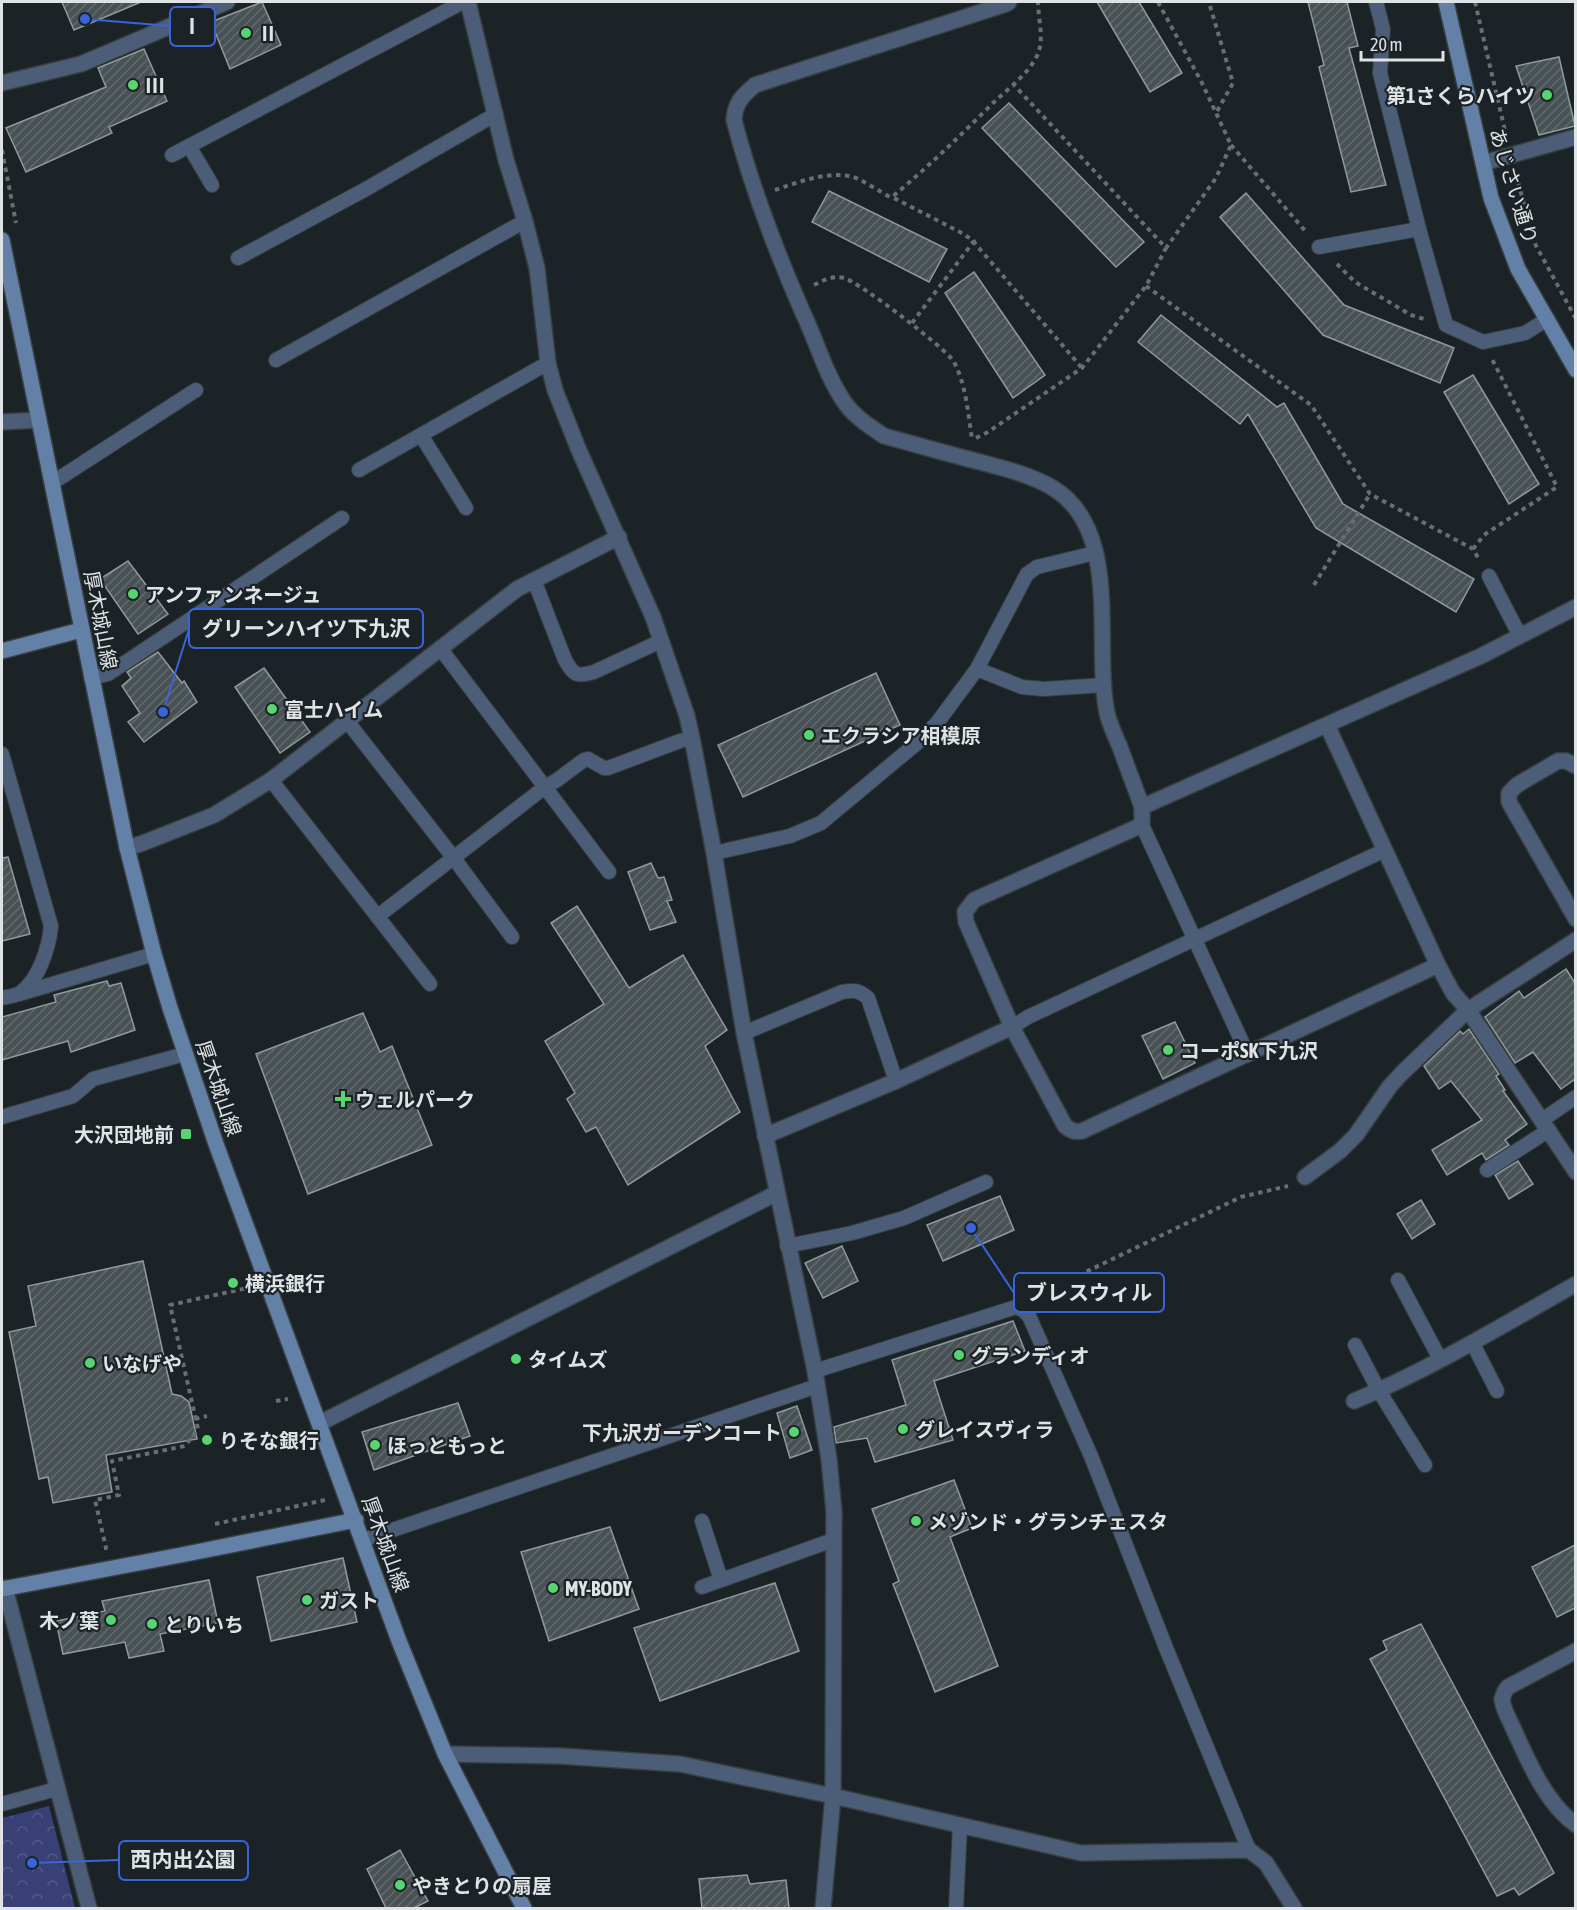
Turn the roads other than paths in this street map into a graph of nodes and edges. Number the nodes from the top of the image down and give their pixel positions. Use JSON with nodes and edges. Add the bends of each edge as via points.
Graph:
{"nodes":[{"id":1,"x":463,"y":2,"type":"edge"},
{"id":2,"x":468,"y":2,"type":"edge"},
{"id":3,"x":1009,"y":2,"type":"edge"},
{"id":4,"x":1376,"y":2,"type":"edge"},
{"id":5,"x":1446,"y":2,"type":"edge"},
{"id":6,"x":217,"y":4,"type":"edge"},
{"id":7,"x":2,"y":83,"type":"edge"},
{"id":8,"x":496,"y":114,"type":"junction"},
{"id":9,"x":1575,"y":137,"type":"edge"},
{"id":10,"x":189,"y":146,"type":"junction"},
{"id":11,"x":172,"y":155,"type":"dead end"},
{"id":12,"x":1483,"y":163,"type":"junction"},
{"id":13,"x":212,"y":185,"type":"dead end"},
{"id":14,"x":525,"y":221,"type":"junction"},
{"id":15,"x":1419,"y":229,"type":"junction"},
{"id":16,"x":2,"y":240,"type":"edge"},
{"id":17,"x":1319,"y":247,"type":"dead end"},
{"id":18,"x":238,"y":258,"type":"dead end"},
{"id":19,"x":1546,"y":320,"type":"junction"},
{"id":20,"x":276,"y":360,"type":"dead end"},
{"id":21,"x":548,"y":363,"type":"junction"},
{"id":22,"x":1575,"y":370,"type":"edge"},
{"id":23,"x":196,"y":390,"type":"dead end"},
{"id":24,"x":38,"y":420,"type":"junction"},
{"id":25,"x":2,"y":422,"type":"edge"},
{"id":26,"x":421,"y":435,"type":"junction"},
{"id":27,"x":359,"y":470,"type":"dead end"},
{"id":28,"x":52,"y":483,"type":"junction"},
{"id":29,"x":466,"y":508,"type":"dead end"},
{"id":30,"x":342,"y":518,"type":"dead end"},
{"id":31,"x":619,"y":537,"type":"junction"},
{"id":32,"x":1095,"y":553,"type":"junction"},
{"id":33,"x":1489,"y":576,"type":"road end"},
{"id":34,"x":534,"y":580,"type":"junction"},
{"id":35,"x":1575,"y":607,"type":"edge"},
{"id":36,"x":81,"y":630,"type":"junction"},
{"id":37,"x":1520,"y":636,"type":"junction"},
{"id":38,"x":661,"y":641,"type":"junction"},
{"id":39,"x":440,"y":648,"type":"junction"},
{"id":40,"x":2,"y":651,"type":"edge"},
{"id":41,"x":977,"y":669,"type":"junction"},
{"id":42,"x":91,"y":678,"type":"junction"},
{"id":43,"x":1104,"y":686,"type":"junction"},
{"id":44,"x":347,"y":721,"type":"junction"},
{"id":45,"x":1327,"y":725,"type":"junction"},
{"id":46,"x":692,"y":738,"type":"junction"},
{"id":47,"x":2,"y":754,"type":"edge"},
{"id":48,"x":1575,"y":766,"type":"edge"},
{"id":49,"x":271,"y":780,"type":"junction"},
{"id":50,"x":545,"y":787,"type":"junction"},
{"id":51,"x":1142,"y":807,"type":"junction"},
{"id":52,"x":1142,"y":825,"type":"junction"},
{"id":53,"x":127,"y":848,"type":"junction"},
{"id":54,"x":1385,"y":850,"type":"junction"},
{"id":55,"x":714,"y":853,"type":"junction"},
{"id":56,"x":453,"y":857,"type":"junction"},
{"id":57,"x":609,"y":872,"type":"dead end"},
{"id":58,"x":378,"y":916,"type":"junction"},
{"id":59,"x":1575,"y":920,"type":"edge"},
{"id":60,"x":512,"y":937,"type":"dead end"},
{"id":61,"x":1195,"y":939,"type":"junction"},
{"id":62,"x":1575,"y":940,"type":"edge"},
{"id":63,"x":154,"y":954,"type":"junction"},
{"id":64,"x":1438,"y":965,"type":"junction"},
{"id":65,"x":430,"y":984,"type":"dead end"},
{"id":66,"x":19,"y":994,"type":"junction"},
{"id":67,"x":2,"y":998,"type":"edge"},
{"id":68,"x":1468,"y":1010,"type":"junction"},
{"id":69,"x":1012,"y":1027,"type":"junction"},
{"id":70,"x":744,"y":1033,"type":"junction"},
{"id":71,"x":185,"y":1054,"type":"junction"},
{"id":72,"x":1248,"y":1055,"type":"junction"},
{"id":73,"x":896,"y":1081,"type":"junction"},
{"id":74,"x":1575,"y":1098,"type":"edge"},
{"id":75,"x":2,"y":1117,"type":"edge"},
{"id":76,"x":1545,"y":1125,"type":"junction"},
{"id":77,"x":765,"y":1136,"type":"junction"},
{"id":78,"x":1487,"y":1170,"type":"dead end"},
{"id":79,"x":1575,"y":1172,"type":"edge"},
{"id":80,"x":1305,"y":1177,"type":"road end"},
{"id":81,"x":986,"y":1182,"type":"dead end"},
{"id":82,"x":777,"y":1192,"type":"junction"},
{"id":83,"x":788,"y":1246,"type":"junction"},
{"id":84,"x":1398,"y":1280,"type":"dead end"},
{"id":85,"x":1575,"y":1284,"type":"edge"},
{"id":86,"x":1473,"y":1342,"type":"junction"},
{"id":87,"x":1354,"y":1345,"type":"dead end"},
{"id":88,"x":1440,"y":1359,"type":"junction"},
{"id":89,"x":816,"y":1378,"type":"junction"},
{"id":90,"x":1379,"y":1391,"type":"junction"},
{"id":91,"x":1497,"y":1391,"type":"dead end"},
{"id":92,"x":1354,"y":1401,"type":"dead end"},
{"id":93,"x":320,"y":1423,"type":"junction"},
{"id":94,"x":1425,"y":1465,"type":"dead end"},
{"id":95,"x":356,"y":1520,"type":"junction"},
{"id":96,"x":702,"y":1521,"type":"dead end"},
{"id":97,"x":833,"y":1539,"type":"junction"},
{"id":98,"x":363,"y":1540,"type":"junction"},
{"id":99,"x":721,"y":1580,"type":"junction"},
{"id":100,"x":702,"y":1587,"type":"dead end"},
{"id":101,"x":3,"y":1589,"type":"edge"},
{"id":102,"x":1575,"y":1651,"type":"edge"},
{"id":103,"x":445,"y":1754,"type":"junction"},
{"id":104,"x":56,"y":1789,"type":"junction"},
{"id":105,"x":833,"y":1796,"type":"junction"},
{"id":106,"x":2,"y":1804,"type":"edge"},
{"id":107,"x":1575,"y":1825,"type":"edge"},
{"id":108,"x":960,"y":1826,"type":"junction"},
{"id":109,"x":1249,"y":1850,"type":"junction"},
{"id":110,"x":520,"y":1907,"type":"edge"},
{"id":111,"x":89,"y":1908,"type":"edge"},
{"id":112,"x":823,"y":1908,"type":"edge"},
{"id":113,"x":956,"y":1908,"type":"edge"},
{"id":114,"x":1294,"y":1908,"type":"edge"}],
"edges":[{"from":1,"to":10,"type":"lane"},
{"from":2,"to":8,"type":"street"},
{"from":3,"to":32,"type":"street","via":[[755,85],[738,101],[734,120],[795,295],[829,377],[844,402],[884,436],[1019,473],[1055,489],[1087,526]]},
{"from":4,"to":15,"type":"lane","via":[[1383,29],[1380,73]]},
{"from":5,"to":12,"type":"main road","name":"あじさい通り"},
{"from":6,"to":7,"type":"street","via":[[81,64]]},
{"from":8,"to":14,"type":"street"},
{"from":8,"to":18,"type":"lane"},
{"from":9,"to":12,"type":"street"},
{"from":10,"to":11,"type":"lane"},
{"from":10,"to":13,"type":"lane"},
{"from":12,"to":19,"type":"main road","name":"あじさい通り","via":[[1491,198],[1518,269]]},
{"from":14,"to":20,"type":"lane"},
{"from":14,"to":21,"type":"street","via":[[537,268]]},
{"from":15,"to":17,"type":"lane"},
{"from":15,"to":19,"type":"lane","via":[[1446,325],[1483,342],[1525,333]]},
{"from":16,"to":24,"type":"main road","name":"厚木城山線"},
{"from":19,"to":22,"type":"main road","name":"あじさい通り"},
{"from":21,"to":26,"type":"lane"},
{"from":21,"to":31,"type":"street","via":[[555,390]]},
{"from":23,"to":28,"type":"lane"},
{"from":24,"to":25,"type":"street"},
{"from":24,"to":28,"type":"main road","name":"厚木城山線"},
{"from":26,"to":27,"type":"lane"},
{"from":26,"to":29,"type":"lane"},
{"from":28,"to":36,"type":"main road","name":"厚木城山線"},
{"from":30,"to":42,"type":"lane","via":[[108,674]]},
{"from":31,"to":34,"type":"street"},
{"from":31,"to":38,"type":"street"},
{"from":32,"to":41,"type":"lane","via":[[1037,567],[1027,574]]},
{"from":32,"to":43,"type":"street"},
{"from":33,"to":37,"type":"lane"},
{"from":34,"to":38,"type":"lane","via":[[565,660],[576,674],[594,672]]},
{"from":34,"to":39,"type":"street"},
{"from":35,"to":37,"type":"street"},
{"from":36,"to":40,"type":"main road"},
{"from":36,"to":42,"type":"main road","name":"厚木城山線"},
{"from":37,"to":45,"type":"street"},
{"from":38,"to":46,"type":"street"},
{"from":39,"to":44,"type":"street"},
{"from":39,"to":50,"type":"lane"},
{"from":41,"to":43,"type":"lane","via":[[1022,687]]},
{"from":41,"to":55,"type":"lane","via":[[917,743],[820,823],[790,836]]},
{"from":42,"to":53,"type":"main road","name":"厚木城山線"},
{"from":43,"to":51,"type":"street","via":[[1109,719]]},
{"from":44,"to":49,"type":"street"},
{"from":44,"to":56,"type":"lane"},
{"from":45,"to":51,"type":"street"},
{"from":45,"to":54,"type":"street"},
{"from":46,"to":50,"type":"lane","via":[[608,768],[584,760]]},
{"from":46,"to":55,"type":"street"},
{"from":47,"to":66,"type":"lane","via":[[51,926],[50,943],[42,963]]},
{"from":48,"to":59,"type":"street","via":[[1558,761],[1516,785],[1509,793],[1509,802]]},
{"from":49,"to":53,"type":"street","via":[[214,815]]},
{"from":49,"to":58,"type":"lane"},
{"from":50,"to":56,"type":"lane"},
{"from":50,"to":57,"type":"lane"},
{"from":51,"to":52,"type":"street"},
{"from":52,"to":61,"type":"lane"},
{"from":52,"to":69,"type":"street","via":[[974,900],[964,912]]},
{"from":53,"to":63,"type":"main road","name":"厚木城山線"},
{"from":54,"to":61,"type":"lane"},
{"from":54,"to":64,"type":"street"},
{"from":55,"to":70,"type":"street"},
{"from":56,"to":58,"type":"lane"},
{"from":56,"to":60,"type":"lane"},
{"from":58,"to":65,"type":"lane"},
{"from":61,"to":69,"type":"lane"},
{"from":61,"to":72,"type":"lane"},
{"from":62,"to":68,"type":"street"},
{"from":63,"to":66,"type":"lane"},
{"from":63,"to":71,"type":"main road","name":"厚木城山線"},
{"from":64,"to":68,"type":"street","via":[[1453,993]]},
{"from":64,"to":72,"type":"street"},
{"from":66,"to":67,"type":"lane"},
{"from":68,"to":76,"type":"street"},
{"from":68,"to":80,"type":"street","via":[[1403,1072],[1356,1135]]},
{"from":69,"to":72,"type":"street","via":[[1065,1126],[1076,1132]]},
{"from":69,"to":73,"type":"street"},
{"from":70,"to":73,"type":"lane","via":[[842,992],[861,992],[867,998]]},
{"from":70,"to":77,"type":"street"},
{"from":71,"to":75,"type":"lane","via":[[93,1079],[73,1096]]},
{"from":71,"to":93,"type":"main road","name":"厚木城山線"},
{"from":73,"to":77,"type":"street"},
{"from":74,"to":76,"type":"lane"},
{"from":76,"to":78,"type":"lane"},
{"from":76,"to":79,"type":"street"},
{"from":77,"to":82,"type":"street"},
{"from":81,"to":83,"type":"lane","via":[[903,1218]]},
{"from":82,"to":83,"type":"street"},
{"from":82,"to":93,"type":"street"},
{"from":83,"to":89,"type":"street"},
{"from":84,"to":88,"type":"lane"},
{"from":85,"to":86,"type":"street"},
{"from":86,"to":88,"type":"street"},
{"from":86,"to":91,"type":"lane"},
{"from":87,"to":90,"type":"lane"},
{"from":88,"to":90,"type":"street"},
{"from":89,"to":97,"type":"street","via":[[829,1459]]},
{"from":89,"to":98,"type":"lane"},
{"from":89,"to":109,"type":"lane","via":[[1016,1307],[1029,1316],[1091,1456]]},
{"from":90,"to":92,"type":"street"},
{"from":90,"to":94,"type":"lane"},
{"from":93,"to":95,"type":"main road","name":"厚木城山線"},
{"from":95,"to":98,"type":"main road","name":"厚木城山線"},
{"from":95,"to":101,"type":"main road"},
{"from":96,"to":99,"type":"lane"},
{"from":97,"to":99,"type":"lane"},
{"from":97,"to":105,"type":"street"},
{"from":98,"to":103,"type":"main road","name":"厚木城山線"},
{"from":99,"to":100,"type":"lane"},
{"from":101,"to":104,"type":"street"},
{"from":102,"to":107,"type":"street","via":[[1508,1687],[1502,1699],[1539,1782]]},
{"from":103,"to":105,"type":"street","via":[[680,1764]]},
{"from":103,"to":110,"type":"main road","name":"厚木城山線"},
{"from":104,"to":106,"type":"lane"},
{"from":104,"to":111,"type":"street"},
{"from":105,"to":108,"type":"street"},
{"from":105,"to":112,"type":"street"},
{"from":108,"to":109,"type":"street","via":[[1081,1853]]},
{"from":108,"to":113,"type":"lane"},
{"from":109,"to":114,"type":"street","via":[[1266,1863]]}]}
